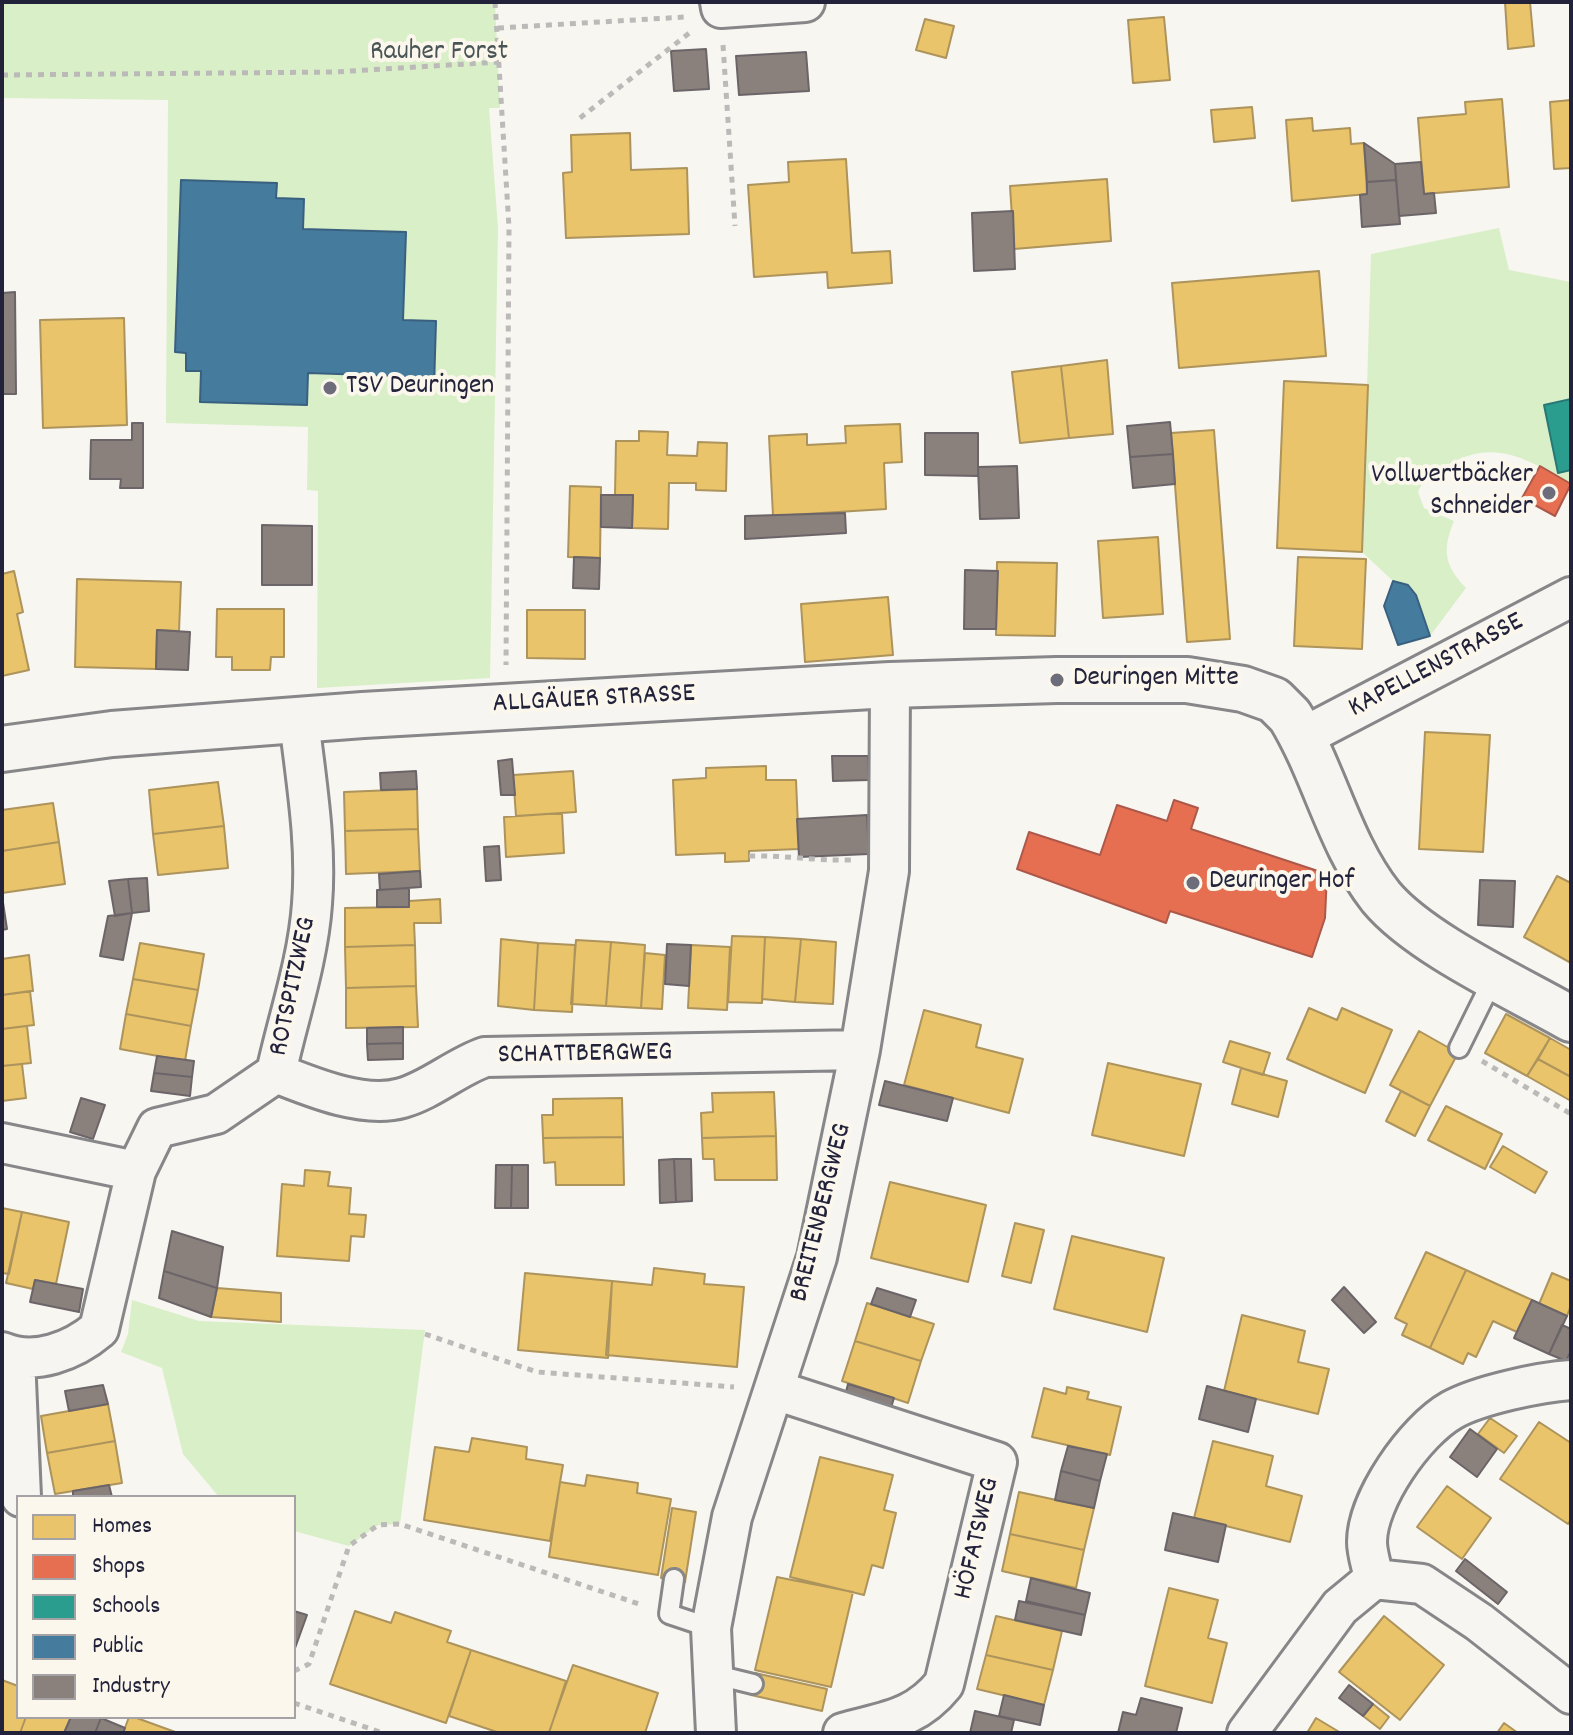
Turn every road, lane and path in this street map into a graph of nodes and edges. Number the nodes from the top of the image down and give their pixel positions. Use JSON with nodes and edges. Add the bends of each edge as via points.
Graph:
{"nodes":[{"id":1,"x":495,"y":2,"type":"edge"},
{"id":2,"x":805,"y":2,"type":"edge"},
{"id":3,"x":721,"y":5,"type":"edge"},
{"id":4,"x":498,"y":28,"type":"junction"},
{"id":5,"x":499,"y":62,"type":"junction"},
{"id":6,"x":2,"y":75,"type":"edge"},
{"id":7,"x":580,"y":118,"type":"dead end"},
{"id":8,"x":735,"y":226,"type":"dead end"},
{"id":9,"x":1571,"y":597,"type":"edge"},
{"id":10,"x":890,"y":685,"type":"junction"},
{"id":11,"x":506,"y":706,"type":"junction"},
{"id":12,"x":299,"y":720,"type":"junction"},
{"id":13,"x":1303,"y":737,"type":"junction"},
{"id":14,"x":2,"y":749,"type":"edge"},
{"id":15,"x":749,"y":856,"type":"dead end"},
{"id":16,"x":889,"y":860,"type":"junction"},
{"id":17,"x":1495,"y":975,"type":"junction"},
{"id":18,"x":1571,"y":1019,"type":"edge"},
{"id":19,"x":1459,"y":1048,"type":"joint"},
{"id":20,"x":860,"y":1050,"type":"junction"},
{"id":21,"x":276,"y":1073,"type":"junction"},
{"id":22,"x":1571,"y":1114,"type":"edge"},
{"id":23,"x":2,"y":1143,"type":"edge"},
{"id":24,"x":136,"y":1171,"type":"junction"},
{"id":25,"x":425,"y":1334,"type":"dead end"},
{"id":26,"x":8,"y":1355,"type":"edge"},
{"id":27,"x":1571,"y":1380,"type":"edge"},
{"id":28,"x":775,"y":1390,"type":"junction"},
{"id":29,"x":21,"y":1495,"type":"edge"},
{"id":30,"x":674,"y":1579,"type":"dead end"},
{"id":31,"x":1374,"y":1579,"type":"junction"},
{"id":32,"x":669,"y":1614,"type":"junction"},
{"id":33,"x":711,"y":1628,"type":"junction"},
{"id":34,"x":296,"y":1670,"type":"edge"},
{"id":35,"x":712,"y":1674,"type":"junction"},
{"id":36,"x":753,"y":1684,"type":"dead end"},
{"id":37,"x":1571,"y":1694,"type":"edge"},
{"id":38,"x":296,"y":1704,"type":"edge"},
{"id":39,"x":383,"y":1733,"type":"edge"},
{"id":40,"x":716,"y":1733,"type":"edge"},
{"id":41,"x":843,"y":1733,"type":"edge"},
{"id":42,"x":1247,"y":1733,"type":"edge"}],
"edges":[{"from":1,"to":4,"type":"path"},
{"from":2,"to":3,"type":"street"},
{"from":3,"to":4,"type":"path","via":[[695,16]]},
{"from":3,"to":7,"type":"path"},
{"from":3,"to":8,"type":"path"},
{"from":4,"to":5,"type":"path"},
{"from":5,"to":6,"type":"path","via":[[334,72]]},
{"from":5,"to":11,"type":"path","via":[[509,227]]},
{"from":9,"to":13,"type":"street","name":"KAPELLENSTRASSE"},
{"from":10,"to":11,"type":"street","name":"ALLGÄUER STRASSE"},
{"from":10,"to":13,"type":"street","name":"ALLGÄUER STRASSE","via":[[1187,680],[1274,700]]},
{"from":10,"to":16,"type":"street","name":"BREITENBERGWEG"},
{"from":11,"to":12,"type":"street","name":"ALLGÄUER STRASSE"},
{"from":12,"to":14,"type":"street","name":"ALLGÄUER STRASSE","via":[[112,734]]},
{"from":12,"to":21,"type":"street","name":"ROTSPITZWEG","via":[[314,855],[313,902]]},
{"from":13,"to":17,"type":"street","name":"ALLGÄUER STRASSE","via":[[1352,847],[1382,898],[1426,935]]},
{"from":15,"to":16,"type":"path"},
{"from":16,"to":20,"type":"street","name":"BREITENBERGWEG"},
{"from":17,"to":18,"type":"street","name":"ALLGÄUER STRASSE"},
{"from":17,"to":19,"type":"lane"},
{"from":19,"to":22,"type":"path"},
{"from":20,"to":21,"type":"street","name":"SCHATTBERGWEG","via":[[485,1057],[403,1098],[386,1100],[325,1093]]},
{"from":20,"to":28,"type":"street","name":"BREITENBERGWEG","via":[[817,1257]]},
{"from":21,"to":24,"type":"street","name":"ROTSPITZWEG","via":[[216,1114],[157,1128]]},
{"from":23,"to":24,"type":"street"},
{"from":24,"to":26,"type":"street","name":"ROTSPITZWEG","via":[[99,1329],[80,1345],[54,1354]]},
{"from":25,"to":28,"type":"path","via":[[537,1372]]},
{"from":26,"to":29,"type":"street"},
{"from":27,"to":31,"type":"street","via":[[1540,1382],[1452,1410],[1413,1445],[1373,1507],[1367,1543]]},
{"from":28,"to":33,"type":"street","name":"BREITENBERGWEG","via":[[732,1517]]},
{"from":28,"to":41,"type":"street","name":"HÖFATSWEG","via":[[997,1462],[944,1684],[928,1705]]},
{"from":30,"to":32,"type":"lane"},
{"from":31,"to":37,"type":"street","via":[[1422,1584]]},
{"from":31,"to":42,"type":"street","via":[[1340,1607]]},
{"from":32,"to":33,"type":"lane"},
{"from":32,"to":34,"type":"path","via":[[400,1524],[378,1525],[349,1546],[309,1664]]},
{"from":33,"to":35,"type":"street","name":"BREITENBERGWEG"},
{"from":35,"to":36,"type":"lane"},
{"from":35,"to":40,"type":"street","name":"BREITENBERGWEG"},
{"from":38,"to":39,"type":"path"}]}
